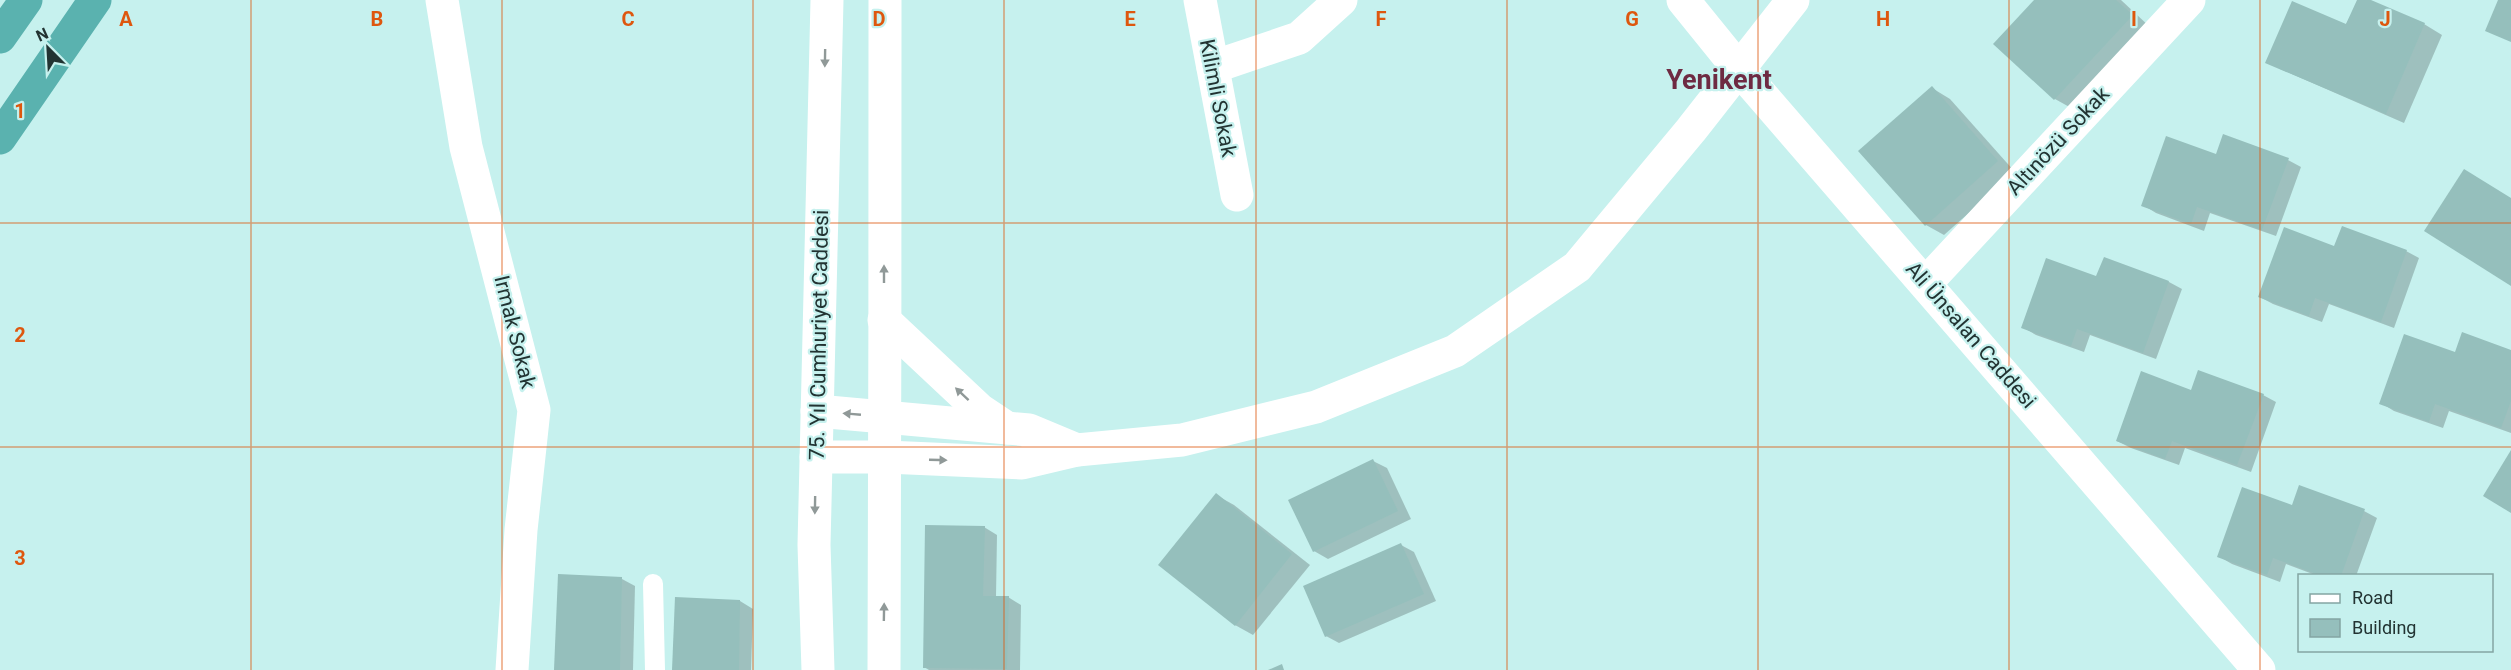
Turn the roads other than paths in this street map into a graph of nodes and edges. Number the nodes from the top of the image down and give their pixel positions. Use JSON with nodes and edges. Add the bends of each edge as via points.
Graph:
{"nodes":[{"id":1,"x":26,"y":0,"type":"edge"},
{"id":2,"x":94,"y":0,"type":"edge"},
{"id":3,"x":442,"y":0,"type":"edge"},
{"id":4,"x":827,"y":0,"type":"edge"},
{"id":5,"x":885,"y":0,"type":"edge"},
{"id":6,"x":1200,"y":0,"type":"edge"},
{"id":7,"x":1341,"y":0,"type":"edge"},
{"id":8,"x":1683,"y":0,"type":"edge"},
{"id":9,"x":1793,"y":0,"type":"edge"},
{"id":10,"x":2189,"y":0,"type":"edge"},
{"id":11,"x":0,"y":37,"type":"edge"},
{"id":12,"x":1213,"y":67,"type":"junction"},
{"id":13,"x":1738,"y":68,"type":"junction"},
{"id":14,"x":0,"y":138,"type":"edge"},
{"id":15,"x":1237,"y":195,"type":"dead end"},
{"id":16,"x":1926,"y":283,"type":"junction"},
{"id":17,"x":884,"y":320,"type":"junction"},
{"id":18,"x":817,"y":411,"type":"junction"},
{"id":19,"x":886,"y":417,"type":"junction"},
{"id":20,"x":1009,"y":429,"type":"junction"},
{"id":21,"x":1077,"y":450,"type":"junction"},
{"id":22,"x":816,"y":457,"type":"junction"},
{"id":23,"x":886,"y":458,"type":"junction"},
{"id":24,"x":653,"y":584,"type":"dead end"},
{"id":25,"x":512,"y":670,"type":"edge"},
{"id":26,"x":655,"y":670,"type":"edge"},
{"id":27,"x":818,"y":670,"type":"edge"},
{"id":28,"x":884,"y":670,"type":"edge"},
{"id":29,"x":2259,"y":670,"type":"edge"}],
"edges":[{"from":1,"to":11,"type":"highway"},
{"from":2,"to":14,"type":"highway"},
{"from":3,"to":25,"type":"street","name":"Irmak Sokak","via":[[466,147],[534,410]]},
{"from":4,"to":18,"type":"street","name":"75. Yıl Cumhuriyet Caddesi","one_way":true},
{"from":17,"to":5,"type":"street","one_way":true},
{"from":6,"to":12,"type":"street","name":"Kilimli Sokak"},
{"from":7,"to":12,"type":"street","via":[[1299,38]]},
{"from":8,"to":13,"type":"street","name":"Ali Ünsalan Caddesi"},
{"from":9,"to":13,"type":"street"},
{"from":10,"to":16,"type":"street","name":"Altınözü Sokak"},
{"from":12,"to":15,"type":"street","name":"Kilimli Sokak"},
{"from":13,"to":16,"type":"street","name":"Ali Ünsalan Caddesi"},
{"from":13,"to":21,"type":"street","via":[[1577,267],[1455,351],[1316,407],[1182,440]]},
{"from":16,"to":29,"type":"street","name":"Ali Ünsalan Caddesi"},
{"from":17,"to":19,"type":"street"},
{"from":20,"to":17,"type":"street","one_way":true,"via":[[980,410]]},
{"from":19,"to":18,"type":"street","one_way":true},
{"from":18,"to":22,"type":"street","name":"75. Yıl Cumhuriyet Caddesi"},
{"from":19,"to":20,"type":"street"},
{"from":19,"to":23,"type":"street"},
{"from":20,"to":21,"type":"street","via":[[1029,430]]},
{"from":23,"to":21,"type":"street","one_way":true,"via":[[1022,463]]},
{"from":22,"to":23,"type":"street"},
{"from":22,"to":27,"type":"street","name":"75. Yıl Cumhuriyet Caddesi","one_way":true},
{"from":28,"to":23,"type":"street","one_way":true},
{"from":24,"to":26,"type":"lane"}]}
